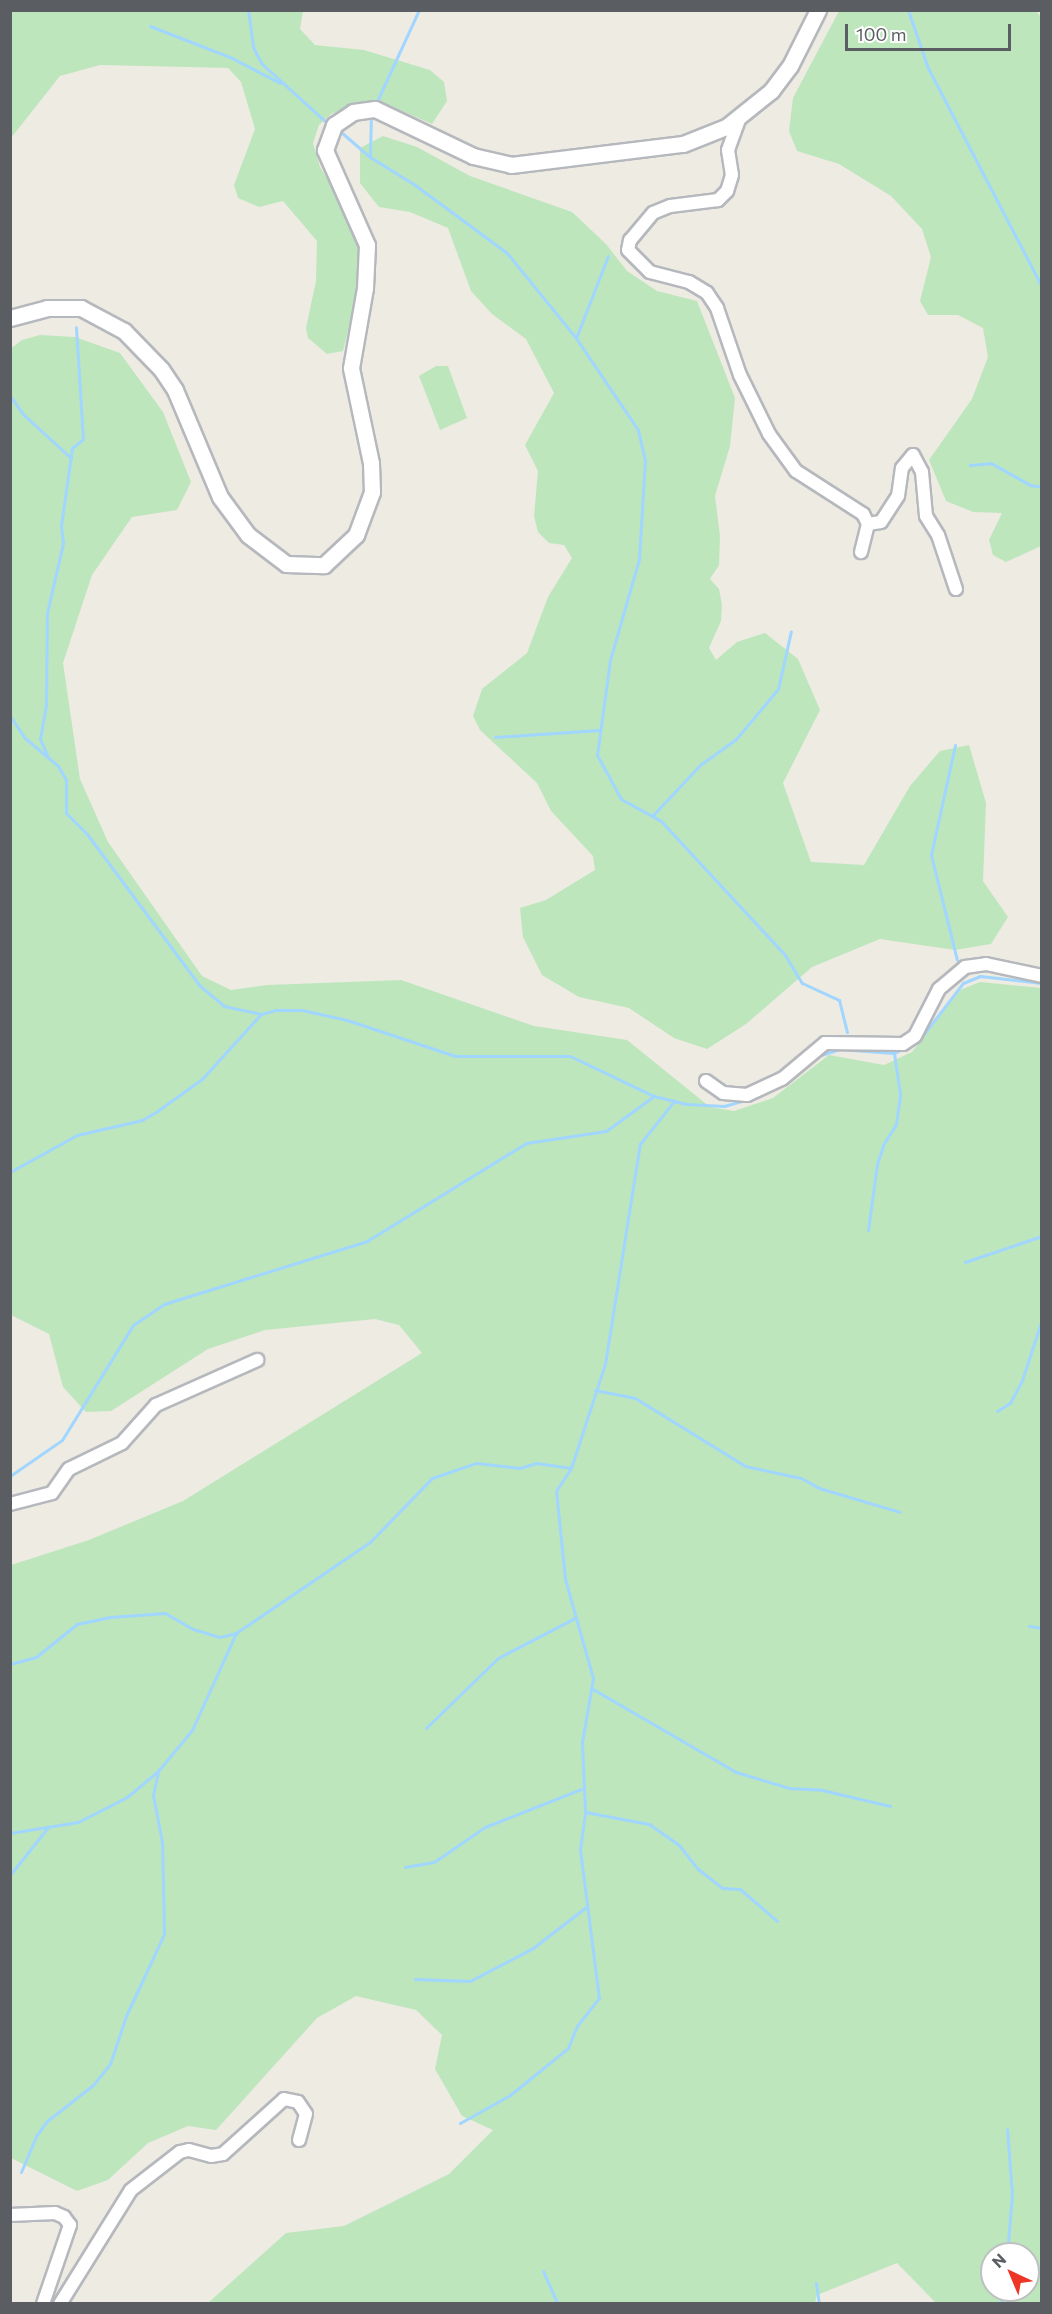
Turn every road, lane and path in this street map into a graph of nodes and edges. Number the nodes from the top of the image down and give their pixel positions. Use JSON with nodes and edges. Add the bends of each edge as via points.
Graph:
{"nodes":[{"id":1,"x":818,"y":10,"type":"edge"},
{"id":2,"x":740,"y":117,"type":"junction"},
{"id":3,"x":10,"y":318,"type":"edge"},
{"id":4,"x":868,"y":524,"type":"junction"},
{"id":5,"x":861,"y":552,"type":"dead end"},
{"id":6,"x":956,"y":589,"type":"dead end"},
{"id":7,"x":1041,"y":976,"type":"edge"},
{"id":8,"x":706,"y":1081,"type":"dead end"},
{"id":9,"x":257,"y":1360,"type":"dead end"},
{"id":10,"x":10,"y":1504,"type":"edge"},
{"id":11,"x":299,"y":2140,"type":"dead end"},
{"id":12,"x":10,"y":2215,"type":"edge"},
{"id":13,"x":43,"y":2304,"type":"edge"},
{"id":14,"x":60,"y":2304,"type":"edge"}],
"edges":[{"from":1,"to":2,"type":"street","via":[[790,66],[764,97]]},
{"from":2,"to":3,"type":"street","via":[[705,138],[683,144],[511,165],[473,156],[375,109],[353,112],[334,125],[326,142],[327,157],[367,245],[351,368],[371,464],[372,492],[356,535],[324,565],[286,564],[248,535],[220,497],[175,390],[161,369],[124,332],[81,308],[47,308]]},
{"from":2,"to":4,"type":"street","via":[[728,150],[732,175],[727,191],[718,200],[669,206],[653,213],[630,240],[628,250],[650,272],[689,282],[706,293],[717,308],[740,375],[769,434],[796,471],[849,503],[863,514]]},
{"from":4,"to":5,"type":"street"},
{"from":4,"to":6,"type":"street","via":[[881,522],[898,496],[902,468],[913,455],[922,472],[926,516],[938,535]]},
{"from":7,"to":8,"type":"street","via":[[986,964],[965,967],[939,989],[915,1036],[903,1044],[886,1047],[825,1042],[782,1079],[747,1095],[723,1093]]},
{"from":9,"to":10,"type":"street","via":[[156,1405],[122,1443],[69,1469],[52,1492]]},
{"from":11,"to":14,"type":"street","via":[[306,2114],[298,2102],[284,2099],[223,2154],[180,2152],[131,2190]]},
{"from":12,"to":13,"type":"street","via":[[55,2213],[70,2225]]}]}
